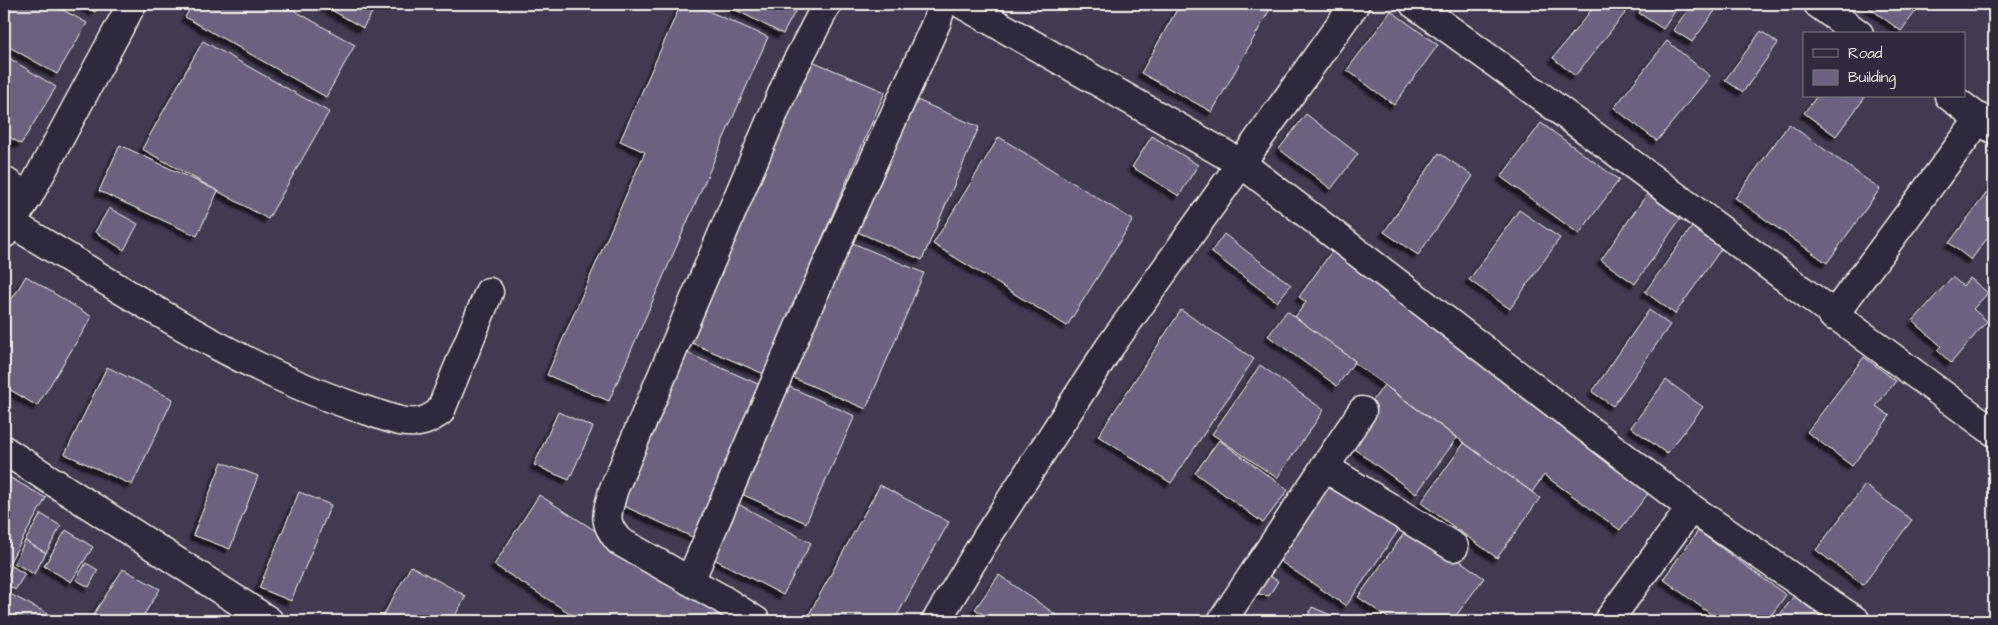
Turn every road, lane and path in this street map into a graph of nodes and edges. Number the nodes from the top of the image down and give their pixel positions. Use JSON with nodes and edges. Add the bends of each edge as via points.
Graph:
{"nodes":[{"id":1,"x":132,"y":4,"type":"edge"},
{"id":2,"x":827,"y":4,"type":"edge"},
{"id":3,"x":942,"y":4,"type":"edge"},
{"id":4,"x":962,"y":4,"type":"edge"},
{"id":5,"x":1355,"y":4,"type":"edge"},
{"id":6,"x":1414,"y":4,"type":"edge"},
{"id":7,"x":1818,"y":4,"type":"edge"},
{"id":8,"x":1856,"y":32,"type":"edge"},
{"id":9,"x":1951,"y":98,"type":"edge"},
{"id":10,"x":1987,"y":124,"type":"edge"},
{"id":11,"x":1242,"y":164,"type":"junction"},
{"id":12,"x":4,"y":181,"type":"edge"},
{"id":13,"x":28,"y":198,"type":"junction"},
{"id":14,"x":8,"y":228,"type":"edge"},
{"id":15,"x":489,"y":292,"type":"dead end"},
{"id":16,"x":1833,"y":316,"type":"junction"},
{"id":17,"x":1362,"y":410,"type":"dead end"},
{"id":18,"x":1994,"y":432,"type":"edge"},
{"id":19,"x":4,"y":450,"type":"edge"},
{"id":20,"x":1324,"y":467,"type":"junction"},
{"id":21,"x":1691,"y":508,"type":"junction"},
{"id":22,"x":1454,"y":547,"type":"dead end"},
{"id":23,"x":690,"y":581,"type":"junction"},
{"id":24,"x":269,"y":621,"type":"edge"},
{"id":25,"x":756,"y":621,"type":"edge"},
{"id":26,"x":936,"y":621,"type":"edge"},
{"id":27,"x":1222,"y":621,"type":"edge"},
{"id":28,"x":1608,"y":621,"type":"edge"},
{"id":29,"x":1856,"y":621,"type":"edge"}],
"edges":[{"from":1,"to":13,"type":"street"},
{"from":2,"to":23,"type":"street","via":[[790,75],[613,491],[607,513],[608,528],[619,541]]},
{"from":3,"to":23,"type":"street"},
{"from":4,"to":11,"type":"street"},
{"from":5,"to":11,"type":"street"},
{"from":6,"to":16,"type":"street","via":[[1581,124]]},
{"from":7,"to":8,"type":"street"},
{"from":9,"to":10,"type":"street"},
{"from":10,"to":16,"type":"street"},
{"from":11,"to":21,"type":"street"},
{"from":11,"to":26,"type":"street","via":[[1109,348]]},
{"from":12,"to":13,"type":"street"},
{"from":13,"to":14,"type":"street"},
{"from":14,"to":15,"type":"street","via":[[276,376],[357,408],[401,421],[424,421],[440,412]]},
{"from":16,"to":18,"type":"street"},
{"from":17,"to":20,"type":"street"},
{"from":19,"to":24,"type":"street"},
{"from":20,"to":22,"type":"street"},
{"from":20,"to":27,"type":"street"},
{"from":21,"to":28,"type":"street"},
{"from":21,"to":29,"type":"street"},
{"from":23,"to":25,"type":"street"}]}
